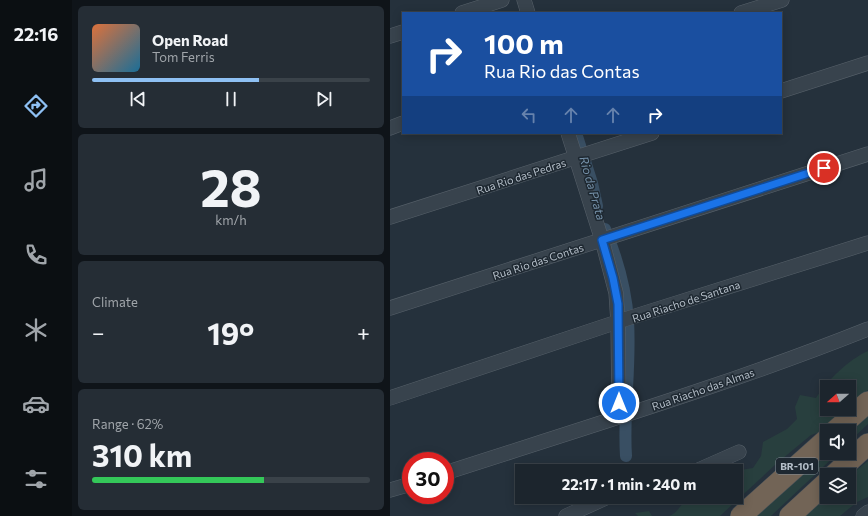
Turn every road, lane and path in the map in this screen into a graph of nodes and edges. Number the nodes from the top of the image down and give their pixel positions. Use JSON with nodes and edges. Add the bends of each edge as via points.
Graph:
{"nodes":[{"id":1,"x":502,"y":0,"type":"edge"},
{"id":2,"x":524,"y":0,"type":"edge"},
{"id":3,"x":782,"y":0,"type":"edge"},
{"id":4,"x":465,"y":12,"type":"edge"},
{"id":5,"x":528,"y":12,"type":"edge"},
{"id":6,"x":744,"y":12,"type":"edge"},
{"id":7,"x":402,"y":32,"type":"edge"},
{"id":8,"x":390,"y":36,"type":"edge"},
{"id":9,"x":868,"y":63,"type":"edge"},
{"id":10,"x":782,"y":91,"type":"edge"},
{"id":11,"x":402,"y":123,"type":"edge"},
{"id":12,"x":390,"y":128,"type":"edge"},
{"id":13,"x":569,"y":134,"type":"edge"},
{"id":14,"x":649,"y":134,"type":"edge"},
{"id":15,"x":868,"y":154,"type":"edge"},
{"id":16,"x":581,"y":157,"type":"junction"},
{"id":17,"x":390,"y":217,"type":"edge"},
{"id":18,"x":607,"y":238,"type":"junction"},
{"id":19,"x":868,"y":242,"type":"edge"},
{"id":20,"x":390,"y":308,"type":"edge"},
{"id":21,"x":622,"y":321,"type":"junction"},
{"id":22,"x":868,"y":329,"type":"edge"},
{"id":23,"x":390,"y":398,"type":"edge"},
{"id":24,"x":868,"y":402,"type":"edge"},
{"id":25,"x":624,"y":415,"type":"junction"},
{"id":26,"x":843,"y":424,"type":"edge"},
{"id":27,"x":868,"y":444,"type":"edge"},
{"id":28,"x":820,"y":445,"type":"edge"},
{"id":29,"x":739,"y":452,"type":"dead end"},
{"id":30,"x":712,"y":464,"type":"edge"},
{"id":31,"x":842,"y":468,"type":"edge"},
{"id":32,"x":454,"y":470,"type":"edge"},
{"id":33,"x":402,"y":487,"type":"edge"},
{"id":34,"x":820,"y":489,"type":"edge"},
{"id":35,"x":390,"y":490,"type":"edge"},
{"id":36,"x":593,"y":504,"type":"edge"},
{"id":37,"x":868,"y":512,"type":"edge"},
{"id":38,"x":566,"y":516,"type":"edge"},
{"id":39,"x":741,"y":516,"type":"edge"},
{"id":40,"x":791,"y":516,"type":"edge"},
{"id":41,"x":863,"y":516,"type":"edge"}],
"edges":[{"from":1,"to":4,"type":"street"},
{"from":2,"to":5,"type":"street"},
{"from":3,"to":6,"type":"street"},
{"from":7,"to":8,"type":"street"},
{"from":9,"to":10,"type":"street"},
{"from":11,"to":12,"type":"street"},
{"from":13,"to":16,"type":"street"},
{"from":14,"to":16,"type":"street","name":"Rua Rio das Pedras"},
{"from":15,"to":18,"type":"street","name":"Rua Rio das Contas"},
{"from":16,"to":17,"type":"street","name":"Rua Rio das Pedras"},
{"from":16,"to":18,"type":"street"},
{"from":18,"to":20,"type":"street","name":"Rua Rio das Contas"},
{"from":18,"to":21,"type":"street"},
{"from":19,"to":21,"type":"street","name":"Rua Riacho de Santana"},
{"from":21,"to":23,"type":"street","name":"Rua Riacho de Santana"},
{"from":21,"to":25,"type":"street"},
{"from":22,"to":25,"type":"street","name":"Rua Riacho das Almas","via":[[814,351]]},
{"from":24,"to":26,"type":"highway"},
{"from":25,"to":32,"type":"street","name":"Rua Riacho das Almas"},
{"from":27,"to":31,"type":"highway","number":"BR-101"},
{"from":28,"to":39,"type":"highway","number":"BR-101"},
{"from":29,"to":30,"type":"street"},
{"from":33,"to":35,"type":"street"},
{"from":34,"to":40,"type":"highway","number":"BR-101"},
{"from":36,"to":38,"type":"street"},
{"from":37,"to":41,"type":"street"}]}
